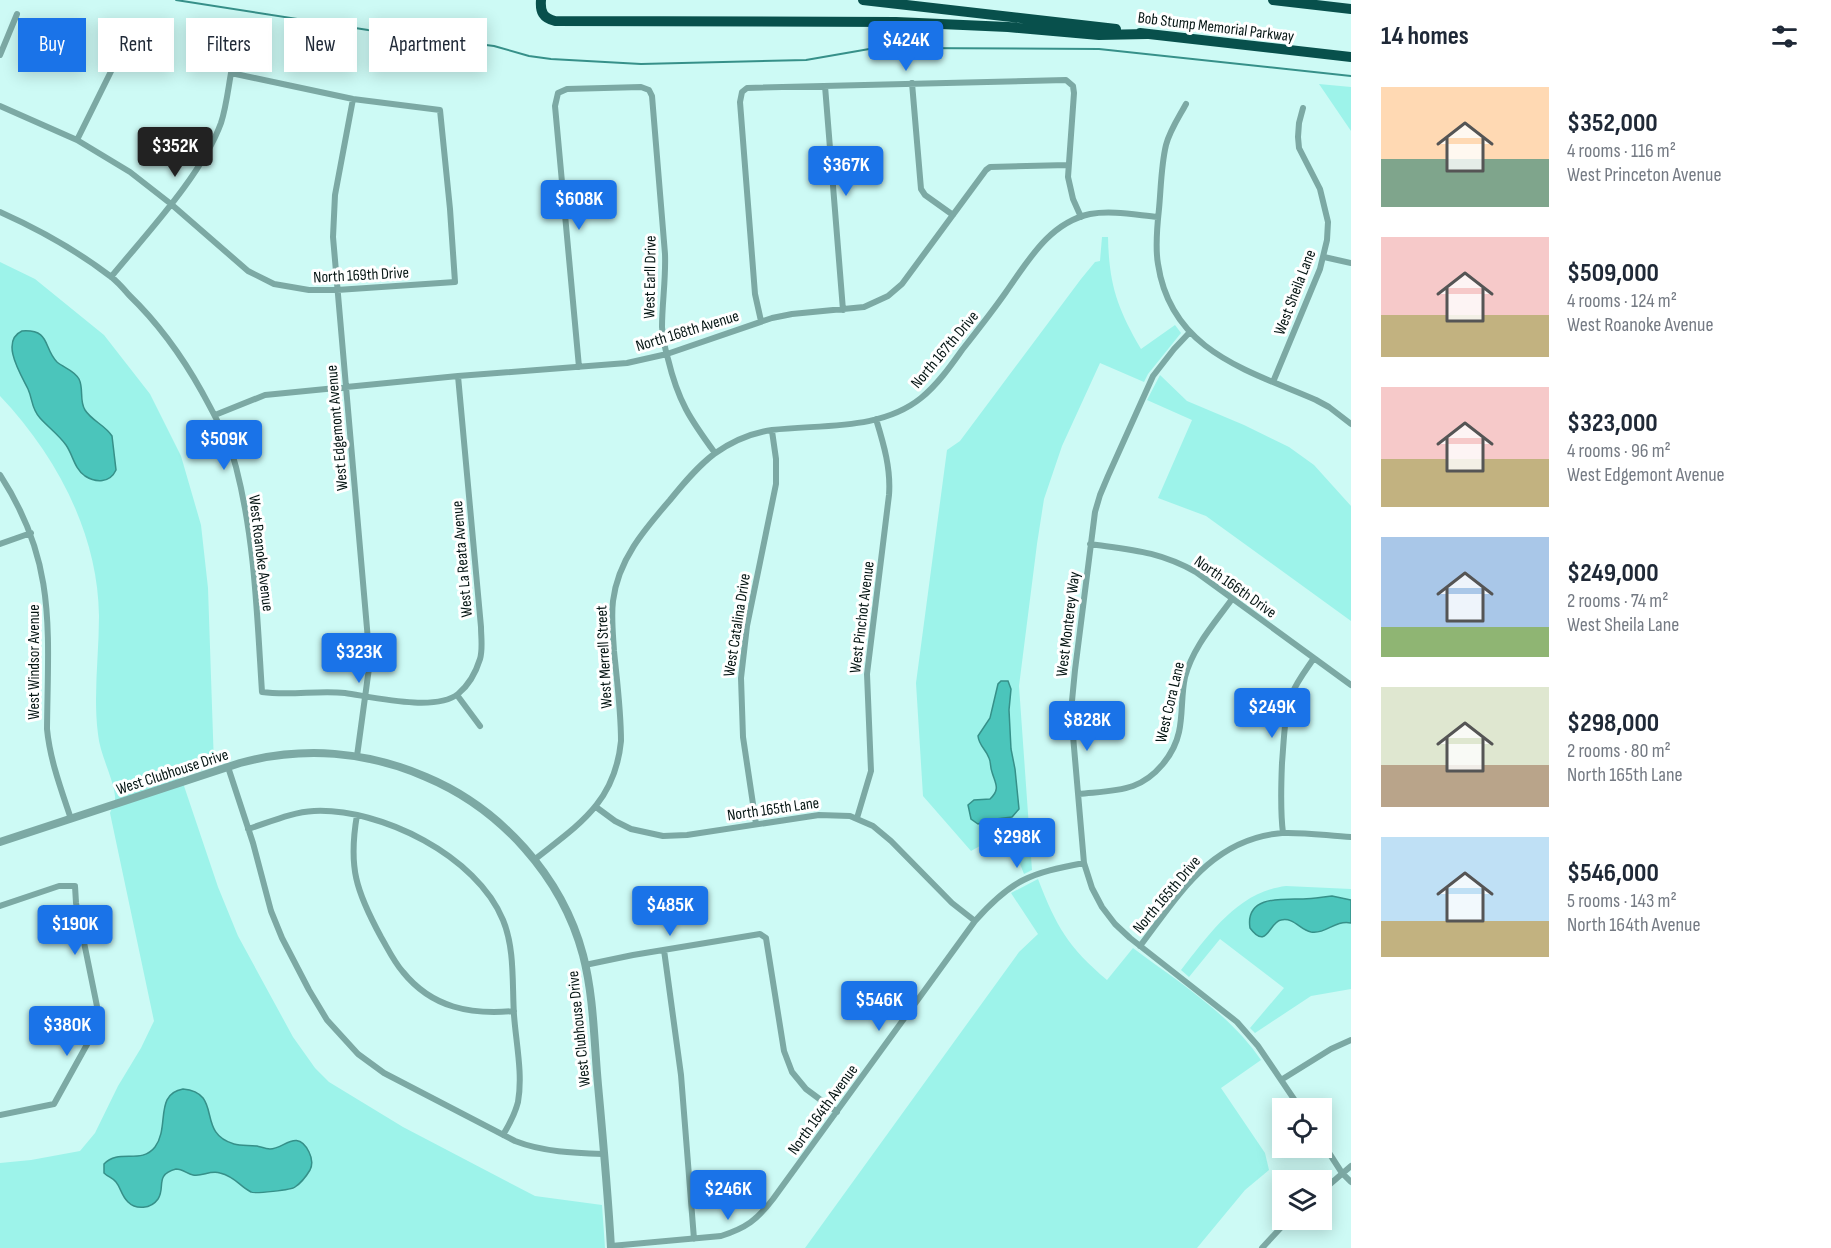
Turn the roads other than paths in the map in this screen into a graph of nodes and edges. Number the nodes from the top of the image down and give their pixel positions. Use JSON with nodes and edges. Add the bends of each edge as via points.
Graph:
{"nodes":[{"id":1,"x":541,"y":0,"type":"edge"},
{"id":2,"x":863,"y":0,"type":"edge"},
{"id":3,"x":1274,"y":0,"type":"edge"},
{"id":4,"x":1351,"y":9,"type":"edge"},
{"id":5,"x":17,"y":14,"type":"dead end"},
{"id":6,"x":1147,"y":34,"type":"junction"},
{"id":7,"x":0,"y":55,"type":"edge"},
{"id":8,"x":1351,"y":57,"type":"edge"},
{"id":9,"x":111,"y":72,"type":"edge"},
{"id":10,"x":912,"y":83,"type":"junction"},
{"id":11,"x":825,"y":86,"type":"junction"},
{"id":12,"x":353,"y":99,"type":"junction"},
{"id":13,"x":1186,"y":104,"type":"dead end"},
{"id":14,"x":0,"y":106,"type":"edge"},
{"id":15,"x":1303,"y":108,"type":"dead end"},
{"id":16,"x":77,"y":140,"type":"junction"},
{"id":17,"x":1068,"y":165,"type":"junction"},
{"id":18,"x":171,"y":204,"type":"junction"},
{"id":19,"x":0,"y":212,"type":"edge"},
{"id":20,"x":953,"y":214,"type":"junction"},
{"id":21,"x":1081,"y":217,"type":"junction"},
{"id":22,"x":1158,"y":217,"type":"junction"},
{"id":23,"x":1324,"y":256,"type":"junction"},
{"id":24,"x":1351,"y":263,"type":"edge"},
{"id":25,"x":111,"y":277,"type":"junction"},
{"id":26,"x":337,"y":290,"type":"junction"},
{"id":27,"x":843,"y":310,"type":"junction"},
{"id":28,"x":761,"y":321,"type":"junction"},
{"id":29,"x":1189,"y":333,"type":"junction"},
{"id":30,"x":667,"y":354,"type":"junction"},
{"id":31,"x":579,"y":367,"type":"junction"},
{"id":32,"x":458,"y":376,"type":"junction"},
{"id":33,"x":1273,"y":382,"type":"junction"},
{"id":34,"x":346,"y":386,"type":"junction"},
{"id":35,"x":215,"y":415,"type":"junction"},
{"id":36,"x":876,"y":419,"type":"junction"},
{"id":37,"x":1351,"y":424,"type":"edge"},
{"id":38,"x":772,"y":430,"type":"junction"},
{"id":39,"x":715,"y":453,"type":"junction"},
{"id":40,"x":0,"y":475,"type":"edge"},
{"id":41,"x":31,"y":533,"type":"junction"},
{"id":42,"x":0,"y":544,"type":"edge"},
{"id":43,"x":1090,"y":544,"type":"junction"},
{"id":44,"x":1232,"y":599,"type":"junction"},
{"id":45,"x":1314,"y":658,"type":"junction"},
{"id":46,"x":1351,"y":685,"type":"edge"},
{"id":47,"x":457,"y":695,"type":"junction"},
{"id":48,"x":366,"y":697,"type":"junction"},
{"id":49,"x":480,"y":726,"type":"dead end"},
{"id":50,"x":357,"y":756,"type":"junction"},
{"id":51,"x":228,"y":767,"type":"junction"},
{"id":52,"x":1079,"y":794,"type":"junction"},
{"id":53,"x":596,"y":807,"type":"junction"},
{"id":54,"x":357,"y":815,"type":"junction"},
{"id":55,"x":857,"y":818,"type":"junction"},
{"id":56,"x":70,"y":819,"type":"junction"},
{"id":57,"x":756,"y":824,"type":"junction"},
{"id":58,"x":248,"y":829,"type":"junction"},
{"id":59,"x":1283,"y":833,"type":"junction"},
{"id":60,"x":1351,"y":837,"type":"edge"},
{"id":61,"x":0,"y":842,"type":"edge"},
{"id":62,"x":534,"y":860,"type":"junction"},
{"id":63,"x":1084,"y":863,"type":"junction"},
{"id":64,"x":0,"y":906,"type":"edge"},
{"id":65,"x":975,"y":921,"type":"junction"},
{"id":66,"x":1140,"y":946,"type":"junction"},
{"id":67,"x":664,"y":950,"type":"junction"},
{"id":68,"x":585,"y":965,"type":"junction"},
{"id":69,"x":514,"y":1011,"type":"junction"},
{"id":70,"x":1351,"y":1040,"type":"edge"},
{"id":71,"x":1281,"y":1080,"type":"junction"},
{"id":72,"x":1293,"y":1098,"type":"edge"},
{"id":73,"x":837,"y":1112,"type":"junction"},
{"id":74,"x":0,"y":1115,"type":"edge"},
{"id":75,"x":503,"y":1136,"type":"junction"},
{"id":76,"x":604,"y":1154,"type":"junction"},
{"id":77,"x":1332,"y":1158,"type":"edge"},
{"id":78,"x":1351,"y":1166,"type":"edge"},
{"id":79,"x":1342,"y":1173,"type":"junction"},
{"id":80,"x":1332,"y":1182,"type":"edge"},
{"id":81,"x":1351,"y":1182,"type":"edge"},
{"id":82,"x":1279,"y":1230,"type":"edge"},
{"id":83,"x":694,"y":1239,"type":"junction"},
{"id":84,"x":611,"y":1247,"type":"edge"},
{"id":85,"x":1265,"y":1247,"type":"edge"}],
"edges":[{"from":1,"to":6,"type":"highway","via":[[544,16],[559,21],[896,22]]},
{"from":2,"to":6,"type":"highway","name":"Bob Stump Memorial Parkway"},
{"from":3,"to":4,"type":"highway","name":"Bob Stump Memorial Parkway"},
{"from":5,"to":7,"type":"street"},
{"from":6,"to":8,"type":"highway","name":"Bob Stump Memorial Parkway"},
{"from":9,"to":16,"type":"street"},
{"from":10,"to":11,"type":"street"},
{"from":10,"to":17,"type":"street","via":[[1071,83],[1074,93]]},
{"from":10,"to":20,"type":"street","via":[[921,189]]},
{"from":11,"to":27,"type":"street"},
{"from":11,"to":28,"type":"street","via":[[751,87],[742,92],[755,294]]},
{"from":12,"to":18,"type":"street","via":[[231,74],[221,123],[195,172]]},
{"from":12,"to":26,"type":"street","name":"West Edgemont Avenue","via":[[335,195]]},
{"from":12,"to":26,"type":"street","name":"North 169th Drive","via":[[441,110],[455,282]]},
{"from":13,"to":22,"type":"street","via":[[1166,144]]},
{"from":14,"to":16,"type":"street","name":"North 169th Drive"},
{"from":15,"to":23,"type":"street","name":"West Sheila Lane","via":[[1299,148],[1325,206],[1328,231]]},
{"from":16,"to":18,"type":"street","name":"North 169th Drive","via":[[130,172]]},
{"from":17,"to":20,"type":"street","name":"North 168th Avenue","via":[[990,166]]},
{"from":17,"to":21,"type":"street","via":[[1071,191]]},
{"from":18,"to":25,"type":"street"},
{"from":18,"to":26,"type":"street","name":"North 169th Drive","via":[[248,271],[274,284]]},
{"from":19,"to":25,"type":"street","name":"West Roanoke Avenue","via":[[32,226]]},
{"from":20,"to":27,"type":"street","name":"North 168th Avenue","via":[[895,291],[872,304]]},
{"from":21,"to":22,"type":"street","name":"North 167th Drive","via":[[1106,213]]},
{"from":21,"to":36,"type":"street","name":"North 167th Drive","via":[[1042,242],[925,395],[900,411]]},
{"from":22,"to":29,"type":"street","via":[[1157,263],[1164,290]]},
{"from":23,"to":24,"type":"street"},
{"from":23,"to":33,"type":"street","name":"West Sheila Lane"},
{"from":25,"to":35,"type":"street","name":"West Roanoke Avenue","via":[[167,336]]},
{"from":26,"to":34,"type":"street","name":"West Edgemont Avenue"},
{"from":27,"to":28,"type":"street","name":"North 168th Avenue","via":[[782,315]]},
{"from":28,"to":30,"type":"street","name":"North 168th Avenue"},
{"from":29,"to":33,"type":"street","via":[[1225,360]]},
{"from":29,"to":43,"type":"street","name":"West Monterey Way","via":[[1150,381],[1100,495]]},
{"from":30,"to":31,"type":"street","name":"North 168th Avenue","via":[[627,363]]},
{"from":30,"to":31,"type":"street","name":"West Earll Drive","via":[[662,328],[665,254],[652,96],[641,87],[567,89],[558,93],[555,106]]},
{"from":30,"to":39,"type":"street","name":"West Earll Drive","via":[[683,406]]},
{"from":31,"to":32,"type":"street","name":"North 168th Avenue"},
{"from":32,"to":34,"type":"street","name":"North 168th Avenue"},
{"from":32,"to":47,"type":"street","name":"West La Reata Avenue","via":[[481,657],[471,680]]},
{"from":33,"to":37,"type":"street","via":[[1329,407]]},
{"from":34,"to":35,"type":"street","name":"North 168th Avenue","via":[[265,395]]},
{"from":34,"to":48,"type":"street","name":"West Edgemont Avenue","via":[[368,640]]},
{"from":35,"to":48,"type":"street","name":"West Roanoke Avenue","via":[[235,465],[245,506],[262,692]]},
{"from":36,"to":38,"type":"street","name":"North 167th Drive"},
{"from":36,"to":55,"type":"street","name":"West Pinchot Avenue","via":[[890,482],[867,674],[871,771]]},
{"from":38,"to":39,"type":"street","name":"North 167th Drive","via":[[739,439]]},
{"from":38,"to":57,"type":"street","name":"West Catalina Drive","via":[[776,484],[747,626],[741,678],[743,737]]},
{"from":39,"to":53,"type":"street","name":"West Merrell Street","via":[[688,478],[639,538],[617,581],[612,625],[621,741],[616,771]]},
{"from":40,"to":41,"type":"street","name":"West Windsor Avenue"},
{"from":41,"to":42,"type":"street"},
{"from":41,"to":56,"type":"street","name":"West Windsor Avenue","via":[[48,609],[49,744]]},
{"from":43,"to":44,"type":"street","name":"North 166th Drive","via":[[1158,554],[1196,572]]},
{"from":43,"to":52,"type":"street","name":"West Monterey Way","via":[[1072,701]]},
{"from":44,"to":45,"type":"street","name":"North 166th Drive"},
{"from":44,"to":52,"type":"street","name":"West Cora Lane","via":[[1191,662],[1182,694],[1179,732],[1163,765],[1135,786]]},
{"from":45,"to":46,"type":"street","name":"North 166th Drive"},
{"from":45,"to":59,"type":"street","via":[[1293,692],[1287,711],[1281,801]]},
{"from":47,"to":48,"type":"street","via":[[435,702]]},
{"from":47,"to":49,"type":"street"},
{"from":48,"to":50,"type":"street","name":"West Edgemont Avenue"},
{"from":50,"to":51,"type":"street","name":"West Clubhouse Drive","via":[[296,753]]},
{"from":50,"to":62,"type":"street","name":"West Clubhouse Drive","via":[[413,771],[464,796],[503,826]]},
{"from":51,"to":56,"type":"street","name":"West Clubhouse Drive"},
{"from":51,"to":58,"type":"street"},
{"from":52,"to":63,"type":"street","name":"West Monterey Way"},
{"from":53,"to":57,"type":"street","name":"North 165th Lane","via":[[631,829],[663,836]]},
{"from":53,"to":62,"type":"street","name":"West Merrell Street"},
{"from":54,"to":58,"type":"street","via":[[302,812]]},
{"from":54,"to":69,"type":"street","via":[[399,828],[432,845],[464,869],[489,896],[507,930]]},
{"from":54,"to":69,"type":"street","via":[[352,856],[359,891],[403,972],[434,999],[460,1009],[483,1013]]},
{"from":55,"to":57,"type":"street","name":"North 165th Lane","via":[[826,814]]},
{"from":55,"to":65,"type":"street","name":"North 165th Lane","via":[[881,832]]},
{"from":56,"to":61,"type":"street","name":"West Clubhouse Drive"},
{"from":58,"to":75,"type":"street","via":[[276,925],[309,990],[337,1033],[384,1073]]},
{"from":59,"to":60,"type":"street","name":"North 165th Drive"},
{"from":59,"to":66,"type":"street","name":"North 165th Drive","via":[[1238,844],[1207,864]]},
{"from":62,"to":68,"type":"street","name":"West Clubhouse Drive","via":[[567,914]]},
{"from":63,"to":65,"type":"street","via":[[1022,880]]},
{"from":63,"to":66,"type":"street","name":"West Monterey Way","via":[[1102,907]]},
{"from":64,"to":74,"type":"street","via":[[59,886],[75,886],[100,1021],[54,1104]]},
{"from":65,"to":73,"type":"street","name":"North 164th Avenue"},
{"from":66,"to":71,"type":"street","name":"West Monterey Way","via":[[1237,1022]]},
{"from":67,"to":68,"type":"street"},
{"from":67,"to":73,"type":"street","via":[[760,934],[766,938],[784,1051],[792,1072],[806,1089]]},
{"from":67,"to":83,"type":"street","via":[[681,1066]]},
{"from":68,"to":76,"type":"street","name":"West Clubhouse Drive"},
{"from":69,"to":75,"type":"street","via":[[519,1091],[515,1112]]},
{"from":70,"to":71,"type":"street"},
{"from":71,"to":72,"type":"street","name":"West Monterey Way"},
{"from":73,"to":83,"type":"street","name":"North 164th Avenue","via":[[753,1222],[721,1236]]},
{"from":75,"to":76,"type":"street","via":[[534,1147]]},
{"from":76,"to":84,"type":"street","name":"West Clubhouse Drive"},
{"from":77,"to":79,"type":"street"},
{"from":78,"to":79,"type":"street"},
{"from":79,"to":80,"type":"street"},
{"from":79,"to":81,"type":"street"},
{"from":82,"to":85,"type":"street"},
{"from":83,"to":84,"type":"street","name":"North 164th Avenue"}]}
